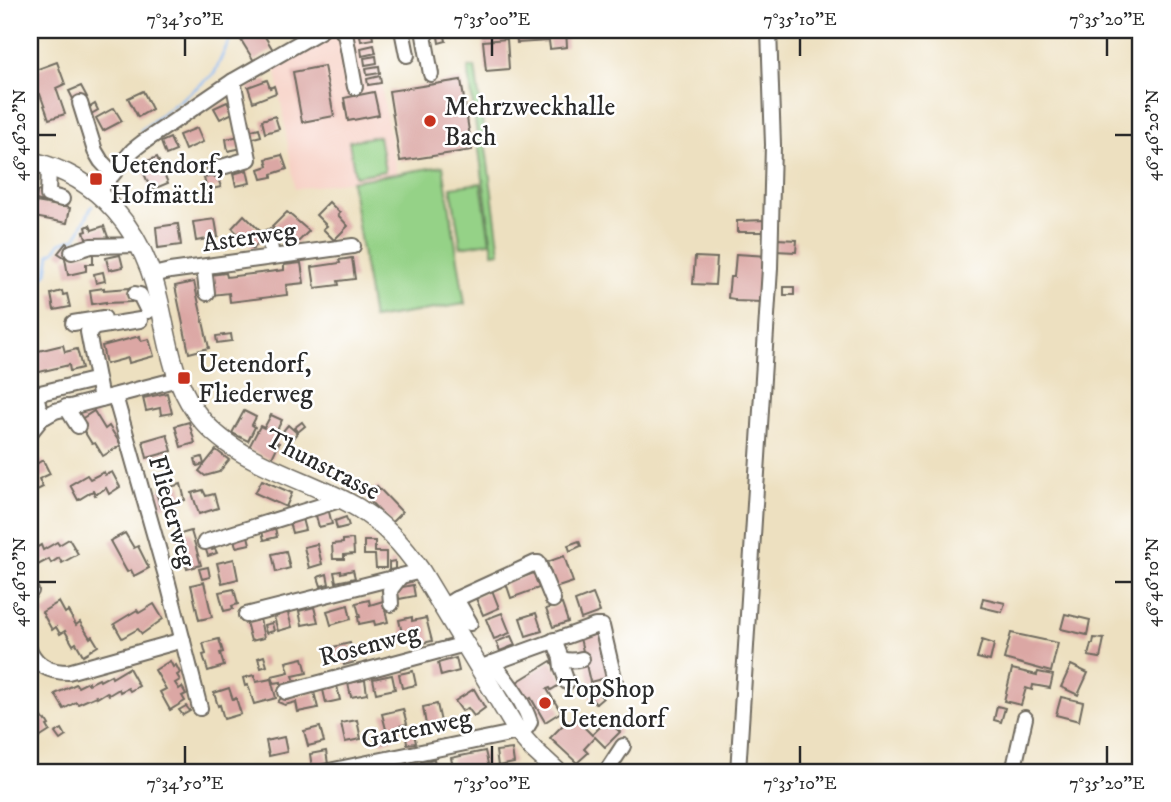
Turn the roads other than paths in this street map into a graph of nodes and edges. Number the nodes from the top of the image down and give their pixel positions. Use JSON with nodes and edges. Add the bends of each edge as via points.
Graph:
{"nodes":[{"id":1,"x":322,"y":30,"type":"edge"},
{"id":2,"x":341,"y":30,"type":"edge"},
{"id":3,"x":402,"y":30,"type":"edge"},
{"id":4,"x":423,"y":30,"type":"edge"},
{"id":5,"x":769,"y":30,"type":"edge"},
{"id":6,"x":407,"y":55,"type":"dead end"},
{"id":7,"x":431,"y":74,"type":"dead end"},
{"id":8,"x":233,"y":81,"type":"junction"},
{"id":9,"x":355,"y":88,"type":"dead end"},
{"id":10,"x":80,"y":103,"type":"dead end"},
{"id":11,"x":30,"y":161,"type":"edge"},
{"id":12,"x":49,"y":167,"type":"junction"},
{"id":13,"x":215,"y":169,"type":"dead end"},
{"id":14,"x":113,"y":174,"type":"junction"},
{"id":15,"x":97,"y":192,"type":"junction"},
{"id":16,"x":62,"y":198,"type":"dead end"},
{"id":17,"x":269,"y":237,"type":"dead end"},
{"id":18,"x":140,"y":245,"type":"junction"},
{"id":19,"x":353,"y":246,"type":"dead end"},
{"id":20,"x":72,"y":253,"type":"dead end"},
{"id":21,"x":272,"y":257,"type":"junction"},
{"id":22,"x":204,"y":267,"type":"junction"},
{"id":23,"x":153,"y":275,"type":"junction"},
{"id":24,"x":207,"y":293,"type":"dead end"},
{"id":25,"x":135,"y":294,"type":"dead end"},
{"id":26,"x":150,"y":313,"type":"junction"},
{"id":27,"x":73,"y":323,"type":"dead end"},
{"id":28,"x":178,"y":379,"type":"junction"},
{"id":29,"x":90,"y":381,"type":"dead end"},
{"id":30,"x":108,"y":397,"type":"junction"},
{"id":31,"x":66,"y":407,"type":"junction"},
{"id":32,"x":46,"y":416,"type":"junction"},
{"id":33,"x":78,"y":426,"type":"dead end"},
{"id":34,"x":30,"y":433,"type":"edge"},
{"id":35,"x":343,"y":499,"type":"junction"},
{"id":36,"x":205,"y":542,"type":"dead end"},
{"id":37,"x":535,"y":562,"type":"junction"},
{"id":38,"x":421,"y":571,"type":"junction"},
{"id":39,"x":400,"y":577,"type":"junction"},
{"id":40,"x":542,"y":587,"type":"dead end"},
{"id":41,"x":553,"y":600,"type":"dead end"},
{"id":42,"x":450,"y":603,"type":"junction"},
{"id":43,"x":391,"y":604,"type":"dead end"},
{"id":44,"x":246,"y":615,"type":"dead end"},
{"id":45,"x":470,"y":623,"type":"dead end"},
{"id":46,"x":183,"y":640,"type":"junction"},
{"id":47,"x":554,"y":640,"type":"junction"},
{"id":48,"x":465,"y":645,"type":"junction"},
{"id":49,"x":30,"y":651,"type":"edge"},
{"id":50,"x":561,"y":658,"type":"junction"},
{"id":51,"x":582,"y":659,"type":"dead end"},
{"id":52,"x":486,"y":666,"type":"junction"},
{"id":53,"x":567,"y":682,"type":"dead end"},
{"id":54,"x":615,"y":682,"type":"dead end"},
{"id":55,"x":286,"y":692,"type":"dead end"},
{"id":56,"x":200,"y":708,"type":"dead end"},
{"id":57,"x":1025,"y":718,"type":"dead end"},
{"id":58,"x":519,"y":732,"type":"junction"},
{"id":59,"x":623,"y":746,"type":"dead end"},
{"id":60,"x":324,"y":772,"type":"edge"},
{"id":61,"x":558,"y":772,"type":"edge"},
{"id":62,"x":606,"y":772,"type":"edge"},
{"id":63,"x":738,"y":772,"type":"edge"},
{"id":64,"x":1013,"y":772,"type":"edge"}],
"edges":[{"from":1,"to":8,"type":"street"},
{"from":2,"to":9,"type":"street"},
{"from":3,"to":6,"type":"street"},
{"from":4,"to":7,"type":"street"},
{"from":5,"to":63,"type":"street","via":[[773,145],[770,268]]},
{"from":8,"to":13,"type":"street","via":[[249,159]]},
{"from":8,"to":14,"type":"street","via":[[142,143]]},
{"from":10,"to":14,"type":"street","via":[[95,151]]},
{"from":11,"to":12,"type":"main road","name":"Thunstrasse"},
{"from":12,"to":15,"type":"main road","name":"Thunstrasse"},
{"from":12,"to":16,"type":"street","via":[[48,195]]},
{"from":14,"to":15,"type":"street"},
{"from":15,"to":18,"type":"main road","name":"Thunstrasse"},
{"from":17,"to":21,"type":"street"},
{"from":18,"to":20,"type":"street","via":[[91,246]]},
{"from":18,"to":23,"type":"main road","name":"Thunstrasse"},
{"from":19,"to":21,"type":"street","name":"Asterweg"},
{"from":21,"to":22,"type":"street","name":"Asterweg"},
{"from":22,"to":23,"type":"street","name":"Asterweg"},
{"from":22,"to":24,"type":"street"},
{"from":23,"to":26,"type":"main road","name":"Thunstrasse"},
{"from":25,"to":26,"type":"street"},
{"from":26,"to":27,"type":"street"},
{"from":26,"to":28,"type":"main road","name":"Thunstrasse"},
{"from":26,"to":30,"type":"street","name":"Fliederweg","via":[[88,332]]},
{"from":28,"to":30,"type":"street"},
{"from":28,"to":35,"type":"main road","name":"Thunstrasse","via":[[196,413],[220,439]]},
{"from":29,"to":32,"type":"street","via":[[36,394]]},
{"from":30,"to":31,"type":"street"},
{"from":30,"to":46,"type":"street","name":"Fliederweg"},
{"from":31,"to":32,"type":"street"},
{"from":31,"to":33,"type":"street"},
{"from":32,"to":34,"type":"street"},
{"from":35,"to":36,"type":"street"},
{"from":35,"to":38,"type":"main road","name":"Thunstrasse","via":[[389,531]]},
{"from":37,"to":40,"type":"street"},
{"from":37,"to":41,"type":"street"},
{"from":37,"to":42,"type":"street"},
{"from":38,"to":39,"type":"street"},
{"from":38,"to":42,"type":"main road","name":"Thunstrasse"},
{"from":39,"to":43,"type":"street","via":[[390,590]]},
{"from":39,"to":44,"type":"street"},
{"from":42,"to":45,"type":"street"},
{"from":42,"to":48,"type":"main road","name":"Thunstrasse"},
{"from":46,"to":49,"type":"street","via":[[68,672],[47,669]]},
{"from":46,"to":56,"type":"street","name":"Fliederweg"},
{"from":47,"to":50,"type":"street"},
{"from":47,"to":52,"type":"street"},
{"from":47,"to":54,"type":"street","via":[[602,626]]},
{"from":48,"to":52,"type":"main road","name":"Thunstrasse"},
{"from":48,"to":55,"type":"street","name":"Rosenweg"},
{"from":50,"to":51,"type":"street"},
{"from":50,"to":53,"type":"street"},
{"from":52,"to":58,"type":"main road","name":"Thunstrasse"},
{"from":57,"to":64,"type":"street"},
{"from":58,"to":60,"type":"street","name":"Gartenweg"},
{"from":58,"to":61,"type":"main road","name":"Thunstrasse"},
{"from":59,"to":62,"type":"street"}]}
